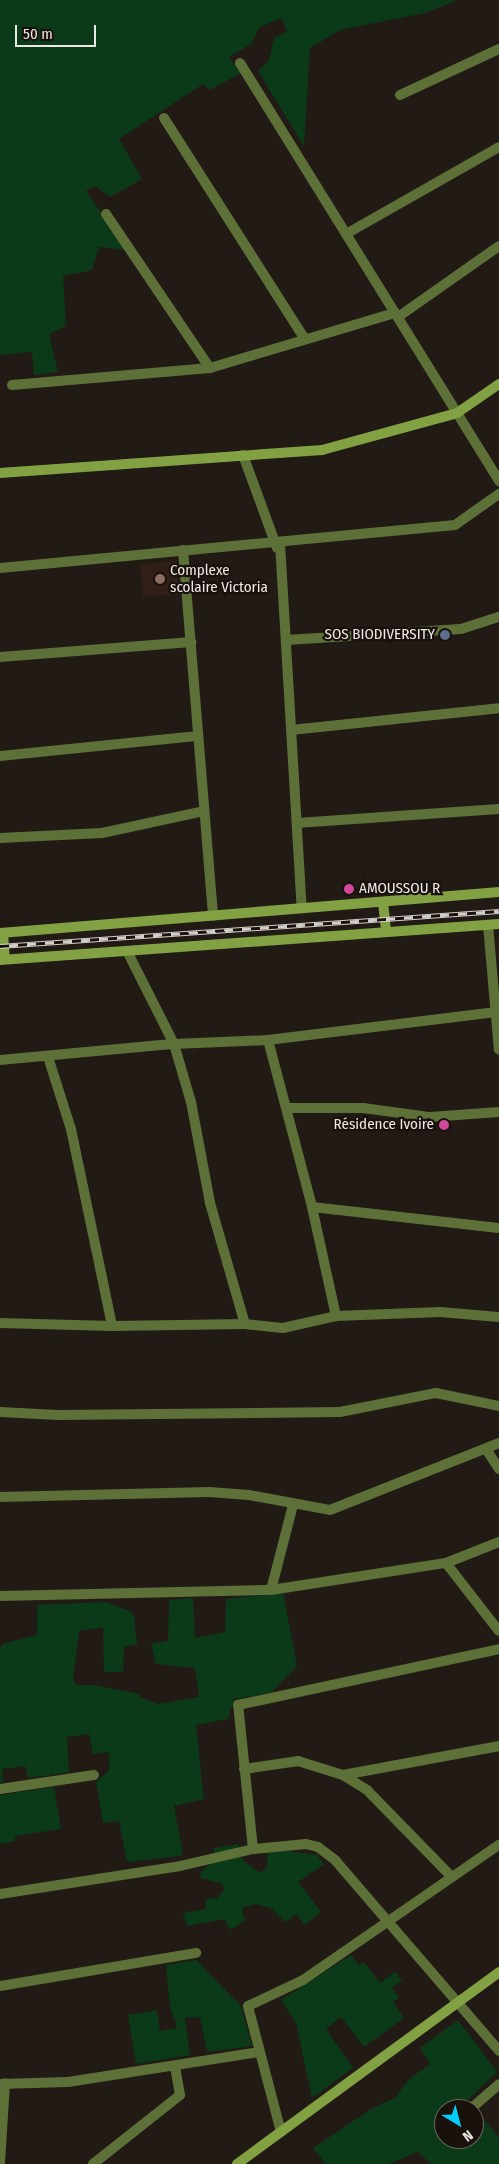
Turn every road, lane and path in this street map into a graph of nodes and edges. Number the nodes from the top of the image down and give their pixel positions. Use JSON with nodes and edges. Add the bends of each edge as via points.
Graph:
{"nodes":[{"id":1,"x":499,"y":48,"type":"edge"},
{"id":2,"x":240,"y":63,"type":"dead end"},
{"id":3,"x":400,"y":95,"type":"dead end"},
{"id":4,"x":164,"y":118,"type":"dead end"},
{"id":5,"x":499,"y":147,"type":"edge"},
{"id":6,"x":106,"y":214,"type":"dead end"},
{"id":7,"x":346,"y":234,"type":"junction"},
{"id":8,"x":499,"y":246,"type":"edge"},
{"id":9,"x":396,"y":315,"type":"junction"},
{"id":10,"x":305,"y":339,"type":"junction"},
{"id":11,"x":210,"y":368,"type":"junction"},
{"id":12,"x":12,"y":384,"type":"dead end"},
{"id":13,"x":499,"y":384,"type":"edge"},
{"id":14,"x":457,"y":413,"type":"junction"},
{"id":15,"x":243,"y":455,"type":"junction"},
{"id":16,"x":0,"y":473,"type":"edge"},
{"id":17,"x":499,"y":480,"type":"edge"},
{"id":18,"x":499,"y":494,"type":"edge"},
{"id":19,"x":277,"y":543,"type":"junction"},
{"id":20,"x":183,"y":550,"type":"junction"},
{"id":21,"x":0,"y":568,"type":"edge"},
{"id":22,"x":499,"y":618,"type":"edge"},
{"id":23,"x":286,"y":640,"type":"junction"},
{"id":24,"x":190,"y":642,"type":"junction"},
{"id":25,"x":0,"y":657,"type":"edge"},
{"id":26,"x":499,"y":708,"type":"edge"},
{"id":27,"x":291,"y":730,"type":"junction"},
{"id":28,"x":198,"y":736,"type":"junction"},
{"id":29,"x":0,"y":756,"type":"edge"},
{"id":30,"x":499,"y":809,"type":"edge"},
{"id":31,"x":204,"y":811,"type":"junction"},
{"id":32,"x":297,"y":823,"type":"junction"},
{"id":33,"x":0,"y":838,"type":"edge"},
{"id":34,"x":499,"y":892,"type":"edge"},
{"id":35,"x":383,"y":902,"type":"junction"},
{"id":36,"x":302,"y":908,"type":"junction"},
{"id":37,"x":213,"y":916,"type":"junction"},
{"id":38,"x":494,"y":925,"type":"edge"},
{"id":39,"x":386,"y":932,"type":"junction"},
{"id":40,"x":1,"y":933,"type":"edge"},
{"id":41,"x":127,"y":951,"type":"junction"},
{"id":42,"x":2,"y":960,"type":"edge"},
{"id":43,"x":496,"y":1012,"type":"junction"},
{"id":44,"x":268,"y":1040,"type":"junction"},
{"id":45,"x":174,"y":1044,"type":"junction"},
{"id":46,"x":499,"y":1050,"type":"edge"},
{"id":47,"x":48,"y":1057,"type":"junction"},
{"id":48,"x":0,"y":1060,"type":"edge"},
{"id":49,"x":287,"y":1108,"type":"junction"},
{"id":50,"x":499,"y":1112,"type":"edge"},
{"id":51,"x":312,"y":1207,"type":"junction"},
{"id":52,"x":499,"y":1228,"type":"edge"},
{"id":53,"x":336,"y":1316,"type":"junction"},
{"id":54,"x":499,"y":1317,"type":"edge"},
{"id":55,"x":0,"y":1318,"type":"edge"},
{"id":56,"x":0,"y":1324,"type":"edge"},
{"id":57,"x":245,"y":1324,"type":"junction"},
{"id":58,"x":112,"y":1326,"type":"junction"},
{"id":59,"x":499,"y":1406,"type":"edge"},
{"id":60,"x":0,"y":1412,"type":"edge"},
{"id":61,"x":499,"y":1443,"type":"edge"},
{"id":62,"x":486,"y":1449,"type":"junction"},
{"id":63,"x":499,"y":1469,"type":"edge"},
{"id":64,"x":0,"y":1497,"type":"edge"},
{"id":65,"x":293,"y":1505,"type":"junction"},
{"id":66,"x":499,"y":1542,"type":"edge"},
{"id":67,"x":446,"y":1563,"type":"junction"},
{"id":68,"x":271,"y":1590,"type":"junction"},
{"id":69,"x":0,"y":1596,"type":"edge"},
{"id":70,"x":499,"y":1631,"type":"edge"},
{"id":71,"x":499,"y":1649,"type":"edge"},
{"id":72,"x":499,"y":1746,"type":"edge"},
{"id":73,"x":244,"y":1769,"type":"junction"},
{"id":74,"x":94,"y":1775,"type":"dead end"},
{"id":75,"x":343,"y":1775,"type":"junction"},
{"id":76,"x":0,"y":1788,"type":"edge"},
{"id":77,"x":499,"y":1845,"type":"edge"},
{"id":78,"x":253,"y":1849,"type":"junction"},
{"id":79,"x":451,"y":1876,"type":"junction"},
{"id":80,"x":0,"y":1894,"type":"edge"},
{"id":81,"x":386,"y":1922,"type":"junction"},
{"id":82,"x":196,"y":1953,"type":"dead end"},
{"id":83,"x":499,"y":1972,"type":"edge"},
{"id":84,"x":0,"y":1986,"type":"edge"},
{"id":85,"x":458,"y":2001,"type":"junction"},
{"id":86,"x":260,"y":2052,"type":"junction"},
{"id":87,"x":499,"y":2052,"type":"edge"},
{"id":88,"x":175,"y":2067,"type":"junction"},
{"id":89,"x":2,"y":2083,"type":"edge"},
{"id":90,"x":499,"y":2084,"type":"edge"},
{"id":91,"x":482,"y":2099,"type":"edge"},
{"id":92,"x":280,"y":2132,"type":"junction"},
{"id":93,"x":0,"y":2163,"type":"edge"},
{"id":94,"x":92,"y":2164,"type":"edge"},
{"id":95,"x":238,"y":2164,"type":"edge"}],
"edges":[{"from":1,"to":3,"type":"street"},
{"from":2,"to":7,"type":"street"},
{"from":4,"to":10,"type":"street"},
{"from":5,"to":7,"type":"street"},
{"from":6,"to":11,"type":"street"},
{"from":7,"to":9,"type":"street"},
{"from":8,"to":9,"type":"street"},
{"from":9,"to":10,"type":"street"},
{"from":9,"to":14,"type":"street"},
{"from":10,"to":11,"type":"street"},
{"from":11,"to":12,"type":"street"},
{"from":13,"to":14,"type":"main road"},
{"from":14,"to":15,"type":"main road","via":[[322,450]]},
{"from":14,"to":17,"type":"street"},
{"from":15,"to":16,"type":"main road"},
{"from":15,"to":19,"type":"street"},
{"from":18,"to":19,"type":"street","via":[[455,525]]},
{"from":19,"to":20,"type":"street"},
{"from":19,"to":23,"type":"street","via":[[281,559]]},
{"from":20,"to":21,"type":"street"},
{"from":20,"to":24,"type":"street"},
{"from":22,"to":23,"type":"street","via":[[461,629]]},
{"from":23,"to":27,"type":"street"},
{"from":24,"to":25,"type":"street"},
{"from":24,"to":28,"type":"street"},
{"from":26,"to":27,"type":"street"},
{"from":27,"to":32,"type":"street"},
{"from":28,"to":29,"type":"street"},
{"from":28,"to":31,"type":"street"},
{"from":30,"to":32,"type":"street"},
{"from":31,"to":33,"type":"street","via":[[102,832]]},
{"from":31,"to":37,"type":"street"},
{"from":32,"to":36,"type":"street"},
{"from":34,"to":35,"type":"main road"},
{"from":35,"to":36,"type":"main road"},
{"from":35,"to":39,"type":"main road"},
{"from":36,"to":37,"type":"main road"},
{"from":37,"to":40,"type":"main road"},
{"from":38,"to":39,"type":"main road"},
{"from":38,"to":43,"type":"street"},
{"from":39,"to":41,"type":"main road"},
{"from":40,"to":42,"type":"main road"},
{"from":41,"to":42,"type":"main road"},
{"from":41,"to":45,"type":"street"},
{"from":43,"to":44,"type":"street"},
{"from":43,"to":46,"type":"street"},
{"from":44,"to":45,"type":"street"},
{"from":44,"to":49,"type":"street"},
{"from":45,"to":47,"type":"street"},
{"from":45,"to":57,"type":"street","via":[[192,1102],[210,1202]]},
{"from":47,"to":48,"type":"street"},
{"from":47,"to":58,"type":"street","via":[[71,1129]]},
{"from":49,"to":50,"type":"street","via":[[363,1108],[430,1117]]},
{"from":49,"to":51,"type":"street"},
{"from":51,"to":52,"type":"street"},
{"from":51,"to":53,"type":"street"},
{"from":53,"to":54,"type":"street","via":[[440,1312]]},
{"from":53,"to":57,"type":"street","via":[[283,1328]]},
{"from":55,"to":56,"type":"street"},
{"from":56,"to":58,"type":"street"},
{"from":57,"to":58,"type":"street"},
{"from":59,"to":60,"type":"street","via":[[436,1393],[340,1412],[58,1415]]},
{"from":61,"to":62,"type":"street"},
{"from":62,"to":63,"type":"street"},
{"from":62,"to":65,"type":"street","via":[[330,1510]]},
{"from":64,"to":65,"type":"street","via":[[209,1492],[249,1495]]},
{"from":65,"to":68,"type":"street"},
{"from":66,"to":67,"type":"street"},
{"from":67,"to":68,"type":"street"},
{"from":67,"to":70,"type":"street"},
{"from":68,"to":69,"type":"street"},
{"from":71,"to":73,"type":"street","via":[[238,1705]]},
{"from":72,"to":75,"type":"street"},
{"from":73,"to":75,"type":"street","via":[[298,1761]]},
{"from":73,"to":78,"type":"street"},
{"from":74,"to":76,"type":"street"},
{"from":75,"to":79,"type":"street","via":[[367,1790]]},
{"from":77,"to":79,"type":"street"},
{"from":78,"to":80,"type":"street","via":[[180,1866]]},
{"from":78,"to":81,"type":"street","via":[[306,1844],[318,1847],[335,1860]]},
{"from":79,"to":81,"type":"street"},
{"from":81,"to":85,"type":"street"},
{"from":81,"to":86,"type":"street","via":[[302,1980],[248,2006]]},
{"from":82,"to":84,"type":"street"},
{"from":83,"to":85,"type":"main road"},
{"from":85,"to":87,"type":"street"},
{"from":85,"to":92,"type":"main road"},
{"from":86,"to":88,"type":"street"},
{"from":86,"to":92,"type":"street"},
{"from":88,"to":89,"type":"street","via":[[68,2082]]},
{"from":88,"to":94,"type":"street","via":[[180,2095]]},
{"from":89,"to":93,"type":"street"},
{"from":90,"to":91,"type":"street"},
{"from":92,"to":95,"type":"main road"}]}
